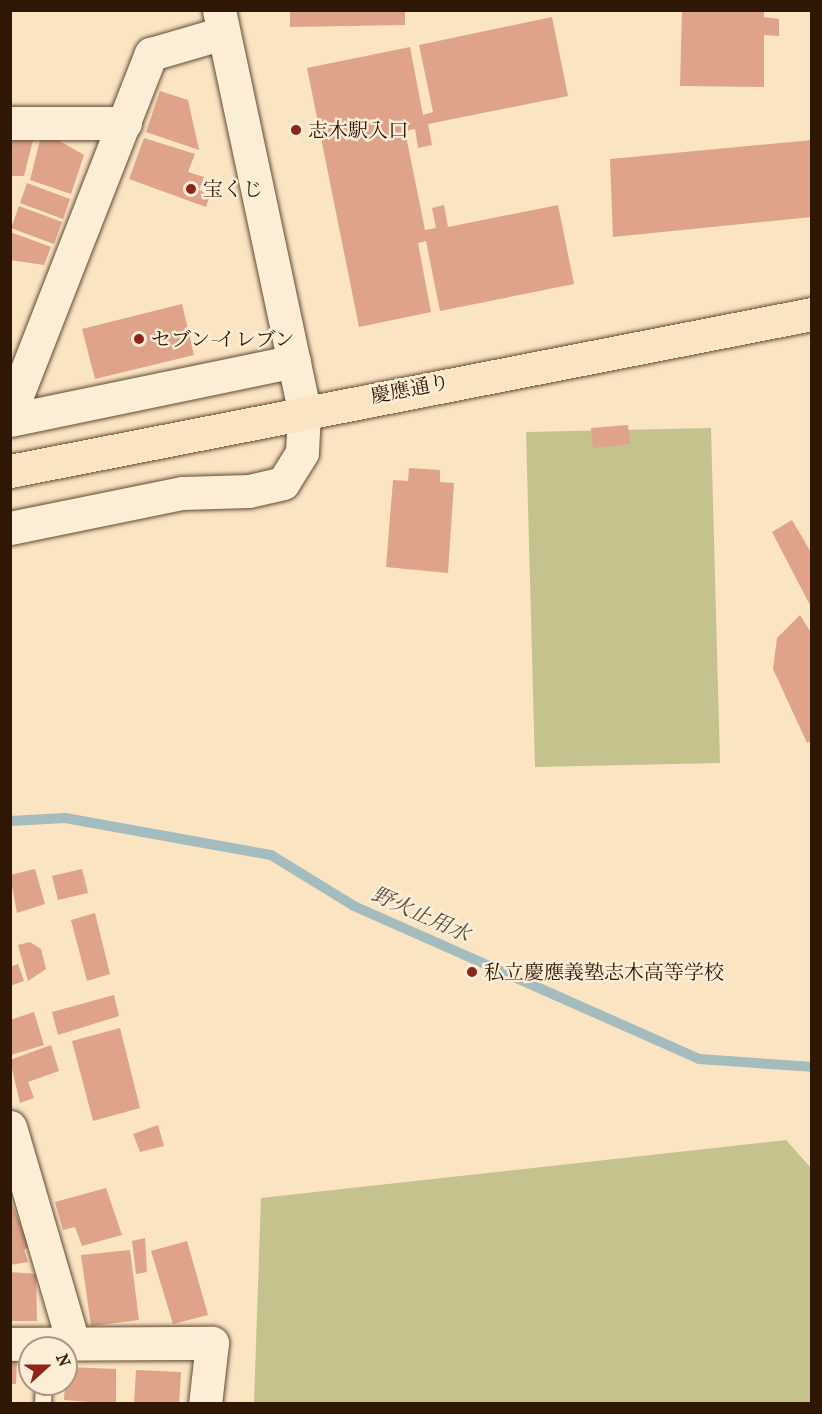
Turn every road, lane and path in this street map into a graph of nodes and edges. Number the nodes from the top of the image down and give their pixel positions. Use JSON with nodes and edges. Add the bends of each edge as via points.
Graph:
{"nodes":[{"id":1,"x":221,"y":22,"type":"edge"},
{"id":2,"x":10,"y":123,"type":"edge"},
{"id":3,"x":125,"y":123,"type":"junction"},
{"id":4,"x":812,"y":315,"type":"edge"},
{"id":5,"x":294,"y":361,"type":"junction"},
{"id":6,"x":304,"y":411,"type":"junction"},
{"id":7,"x":10,"y":413,"type":"edge"},
{"id":8,"x":10,"y":420,"type":"edge"},
{"id":9,"x":10,"y":471,"type":"edge"},
{"id":10,"x":10,"y":528,"type":"edge"},
{"id":11,"x":10,"y":1127,"type":"edge"},
{"id":12,"x":52,"y":1336,"type":"edge"},
{"id":13,"x":78,"y":1345,"type":"edge"},
{"id":14,"x":205,"y":1404,"type":"edge"}],
"edges":[{"from":1,"to":3,"type":"street","via":[[151,54]]},
{"from":1,"to":5,"type":"street"},
{"from":2,"to":3,"type":"street"},
{"from":3,"to":7,"type":"street"},
{"from":4,"to":6,"type":"main road","name":"慶應通り"},
{"from":5,"to":6,"type":"street"},
{"from":5,"to":8,"type":"street"},
{"from":6,"to":9,"type":"main road","name":"慶應通り"},
{"from":6,"to":10,"type":"street","via":[[302,452],[283,483],[249,491],[182,493]]},
{"from":11,"to":12,"type":"street"},
{"from":13,"to":14,"type":"street","via":[[212,1343]]}]}
